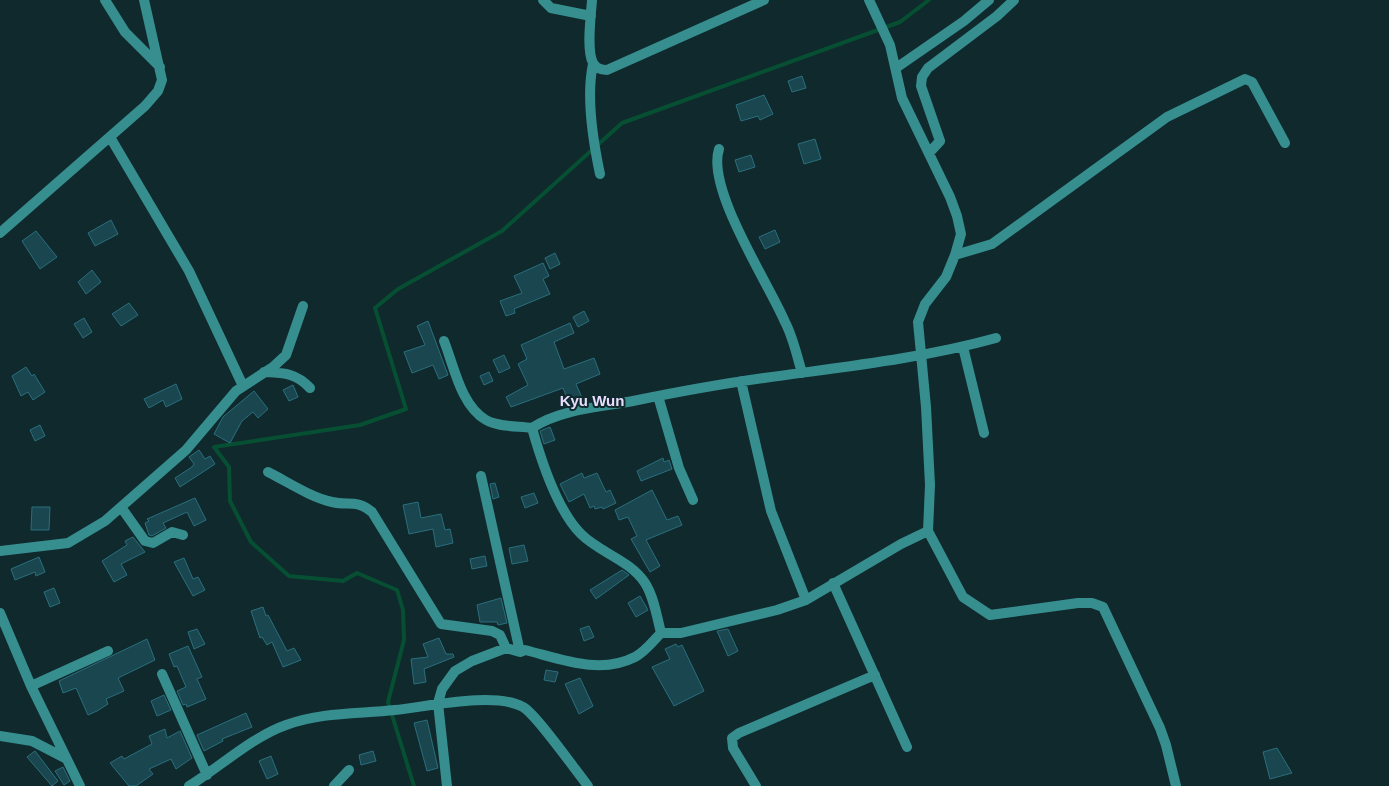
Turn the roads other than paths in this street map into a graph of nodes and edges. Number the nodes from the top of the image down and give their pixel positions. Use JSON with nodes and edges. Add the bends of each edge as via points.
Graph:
{"nodes":[{"id":1,"x":105,"y":0,"type":"edge"},
{"id":2,"x":144,"y":0,"type":"edge"},
{"id":3,"x":543,"y":0,"type":"edge"},
{"id":4,"x":592,"y":0,"type":"edge"},
{"id":5,"x":764,"y":0,"type":"edge"},
{"id":6,"x":869,"y":0,"type":"edge"},
{"id":7,"x":990,"y":0,"type":"edge"},
{"id":8,"x":1014,"y":0,"type":"edge"},
{"id":9,"x":591,"y":16,"type":"junction"},
{"id":10,"x":593,"y":64,"type":"junction"},
{"id":11,"x":160,"y":67,"type":"junction"},
{"id":12,"x":896,"y":68,"type":"junction"},
{"id":13,"x":110,"y":137,"type":"junction"},
{"id":14,"x":1285,"y":143,"type":"dead end"},
{"id":15,"x":718,"y":149,"type":"dead end"},
{"id":16,"x":930,"y":153,"type":"junction"},
{"id":17,"x":600,"y":174,"type":"dead end"},
{"id":18,"x":0,"y":233,"type":"edge"},
{"id":19,"x":956,"y":255,"type":"junction"},
{"id":20,"x":304,"y":306,"type":"dead end"},
{"id":21,"x":996,"y":338,"type":"dead end"},
{"id":22,"x":444,"y":341,"type":"dead end"},
{"id":23,"x":963,"y":347,"type":"junction"},
{"id":24,"x":921,"y":356,"type":"junction"},
{"id":25,"x":263,"y":372,"type":"junction"},
{"id":26,"x":802,"y":372,"type":"junction"},
{"id":27,"x":741,"y":381,"type":"junction"},
{"id":28,"x":243,"y":386,"type":"junction"},
{"id":29,"x":310,"y":388,"type":"dead end"},
{"id":30,"x":658,"y":396,"type":"junction"},
{"id":31,"x":532,"y":428,"type":"junction"},
{"id":32,"x":984,"y":433,"type":"dead end"},
{"id":33,"x":268,"y":472,"type":"dead end"},
{"id":34,"x":481,"y":476,"type":"dead end"},
{"id":35,"x":693,"y":500,"type":"dead end"},
{"id":36,"x":121,"y":507,"type":"junction"},
{"id":37,"x":928,"y":531,"type":"junction"},
{"id":38,"x":183,"y":535,"type":"dead end"},
{"id":39,"x":0,"y":551,"type":"edge"},
{"id":40,"x":833,"y":583,"type":"junction"},
{"id":41,"x":806,"y":600,"type":"junction"},
{"id":42,"x":0,"y":612,"type":"edge"},
{"id":43,"x":662,"y":633,"type":"junction"},
{"id":44,"x":506,"y":648,"type":"junction"},
{"id":45,"x":108,"y":651,"type":"dead end"},
{"id":46,"x":520,"y":652,"type":"junction"},
{"id":47,"x":162,"y":674,"type":"dead end"},
{"id":48,"x":875,"y":675,"type":"junction"},
{"id":49,"x":31,"y":686,"type":"junction"},
{"id":50,"x":438,"y":703,"type":"junction"},
{"id":51,"x":0,"y":736,"type":"edge"},
{"id":52,"x":907,"y":747,"type":"dead end"},
{"id":53,"x":66,"y":759,"type":"junction"},
{"id":54,"x":349,"y":770,"type":"dead end"},
{"id":55,"x":207,"y":775,"type":"junction"},
{"id":56,"x":80,"y":786,"type":"edge"},
{"id":57,"x":189,"y":786,"type":"edge"},
{"id":58,"x":334,"y":786,"type":"edge"},
{"id":59,"x":447,"y":786,"type":"edge"},
{"id":60,"x":588,"y":786,"type":"edge"},
{"id":61,"x":756,"y":786,"type":"edge"},
{"id":62,"x":1176,"y":786,"type":"edge"}],
"edges":[{"from":1,"to":11,"type":"street","via":[[125,32]]},
{"from":2,"to":11,"type":"street"},
{"from":3,"to":9,"type":"street","via":[[551,8]]},
{"from":4,"to":9,"type":"street"},
{"from":5,"to":10,"type":"street","via":[[614,68],[602,70]]},
{"from":6,"to":12,"type":"street","via":[[890,45]]},
{"from":7,"to":12,"type":"street"},
{"from":8,"to":16,"type":"street","via":[[928,68],[922,77],[921,86],[940,141]]},
{"from":9,"to":10,"type":"street"},
{"from":10,"to":17,"type":"street","via":[[589,80],[592,141]]},
{"from":11,"to":13,"type":"street","via":[[162,80],[158,91]]},
{"from":12,"to":16,"type":"street","via":[[902,98]]},
{"from":13,"to":18,"type":"street"},
{"from":13,"to":28,"type":"street","via":[[189,271]]},
{"from":14,"to":19,"type":"street","via":[[1252,82],[1245,79],[1166,117],[992,244]]},
{"from":15,"to":26,"type":"street","via":[[715,160],[719,180],[738,230],[786,323]]},
{"from":16,"to":19,"type":"street","via":[[957,216],[961,234]]},
{"from":19,"to":24,"type":"street","via":[[946,277],[925,304],[918,322]]},
{"from":20,"to":25,"type":"street","via":[[286,355]]},
{"from":21,"to":23,"type":"street"},
{"from":22,"to":31,"type":"street","via":[[466,398],[480,416],[496,424]]},
{"from":23,"to":24,"type":"street"},
{"from":23,"to":32,"type":"street"},
{"from":24,"to":26,"type":"street"},
{"from":24,"to":37,"type":"street","via":[[929,475]]},
{"from":25,"to":28,"type":"street"},
{"from":25,"to":29,"type":"street","via":[[289,373]]},
{"from":26,"to":27,"type":"street"},
{"from":27,"to":30,"type":"street"},
{"from":27,"to":41,"type":"street","via":[[771,511]]},
{"from":28,"to":36,"type":"street","via":[[186,450]]},
{"from":30,"to":31,"type":"street","via":[[561,415]]},
{"from":30,"to":35,"type":"street","via":[[679,468]]},
{"from":31,"to":43,"type":"street","via":[[568,517],[582,535],[634,571],[644,582]]},
{"from":33,"to":44,"type":"street","via":[[334,502],[364,506],[372,512],[441,624],[492,631],[500,635]]},
{"from":34,"to":46,"type":"street"},
{"from":36,"to":38,"type":"street","via":[[145,541],[153,543],[172,532]]},
{"from":36,"to":39,"type":"street","via":[[105,521],[68,543]]},
{"from":37,"to":40,"type":"street"},
{"from":37,"to":62,"type":"street","via":[[963,597],[990,615],[1092,603],[1103,607],[1160,728]]},
{"from":40,"to":41,"type":"street"},
{"from":40,"to":48,"type":"street"},
{"from":41,"to":43,"type":"street","via":[[681,633]]},
{"from":42,"to":49,"type":"street"},
{"from":43,"to":46,"type":"street","via":[[636,656],[605,665],[578,664],[525,650]]},
{"from":44,"to":46,"type":"street"},
{"from":44,"to":50,"type":"street","via":[[472,661],[455,672],[442,689]]},
{"from":45,"to":49,"type":"street"},
{"from":47,"to":55,"type":"street"},
{"from":48,"to":52,"type":"street"},
{"from":48,"to":61,"type":"street","via":[[732,738],[733,748]]},
{"from":49,"to":53,"type":"street"},
{"from":50,"to":55,"type":"street","via":[[318,716],[285,725]]},
{"from":50,"to":59,"type":"street"},
{"from":50,"to":60,"type":"street","via":[[503,701],[524,707]]},
{"from":51,"to":53,"type":"street","via":[[32,741]]},
{"from":53,"to":56,"type":"street"},
{"from":54,"to":58,"type":"street"},
{"from":55,"to":57,"type":"street"}]}
